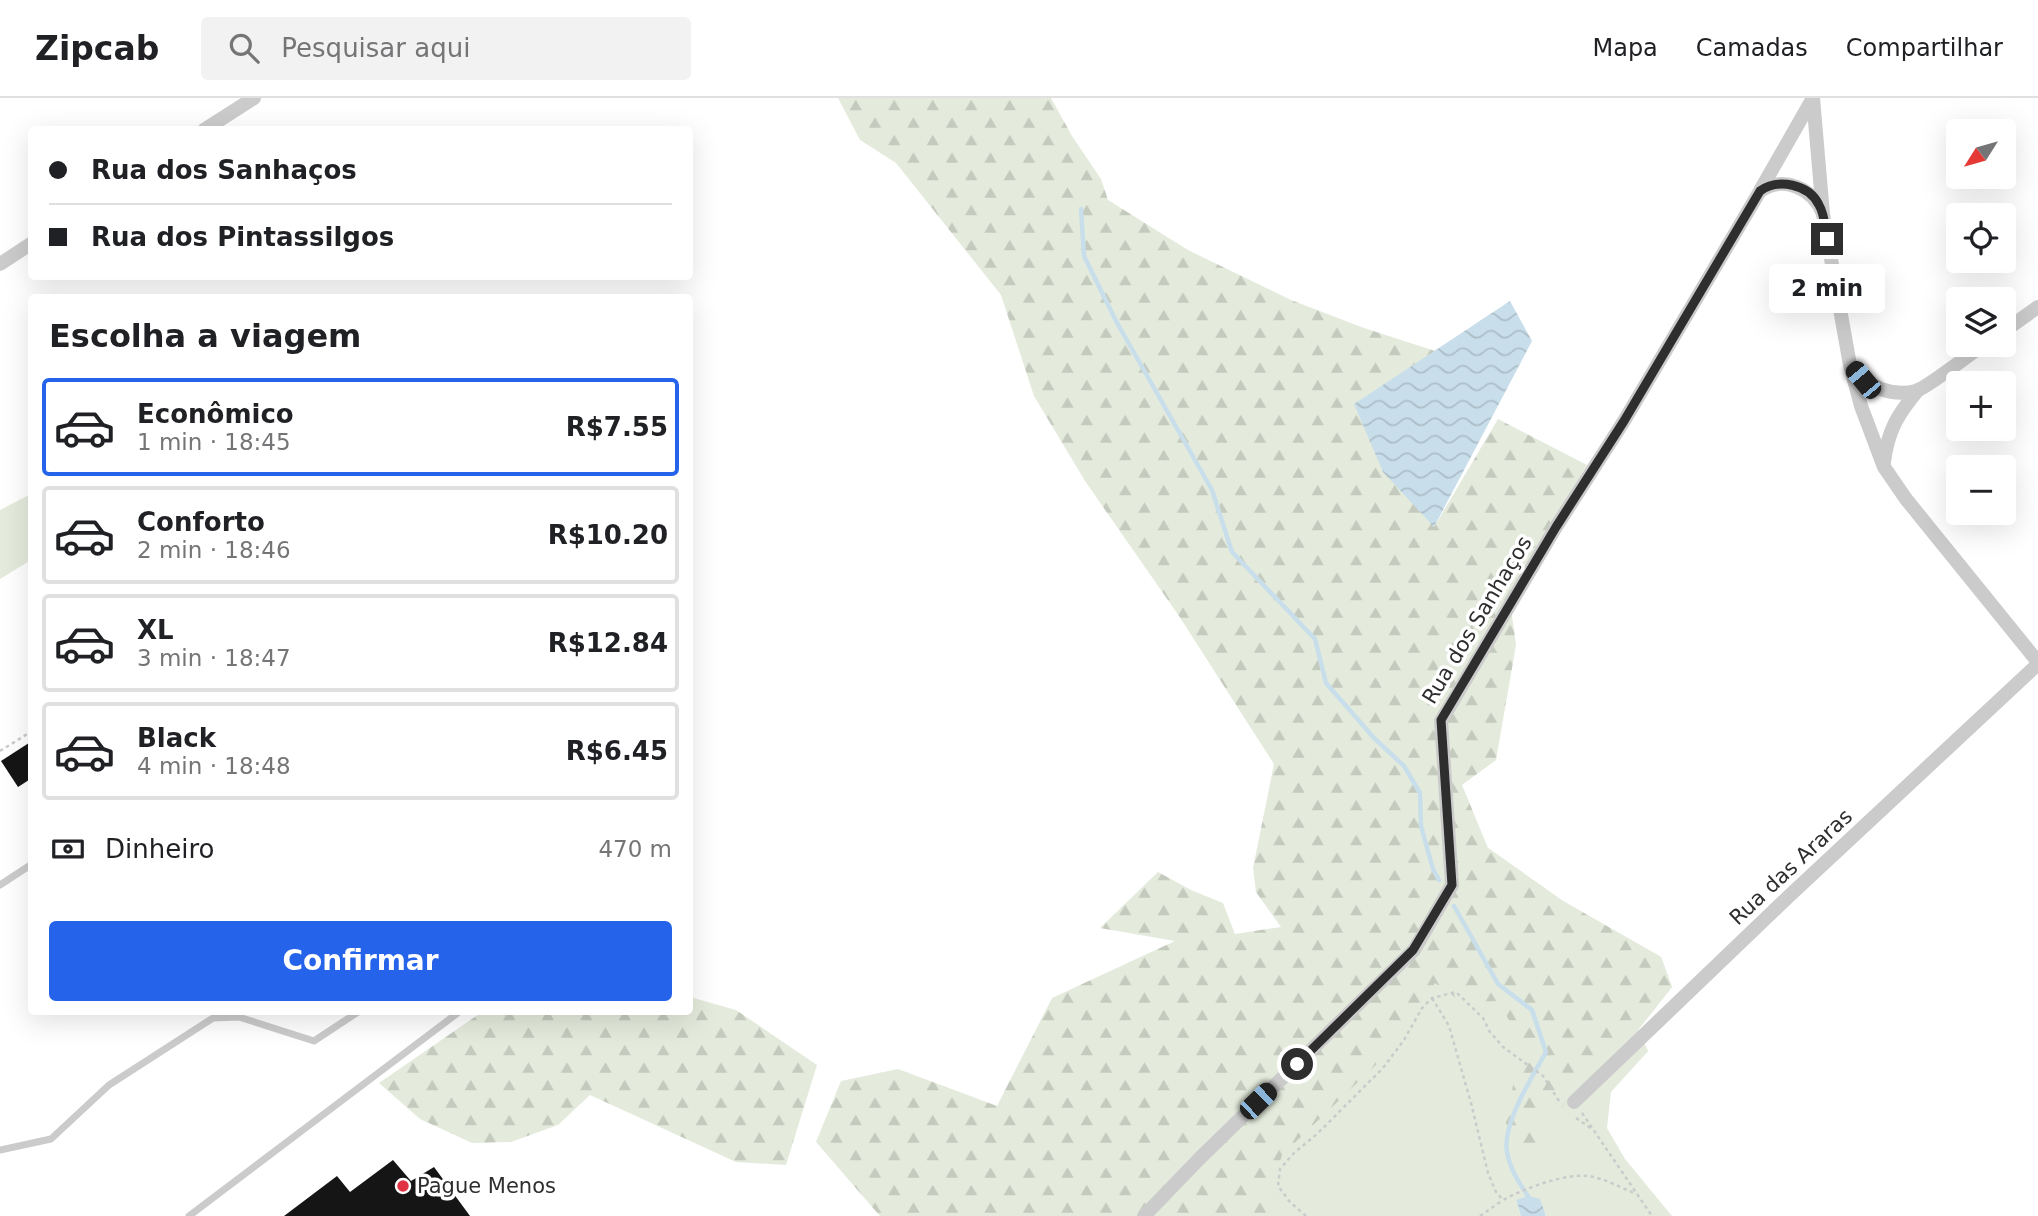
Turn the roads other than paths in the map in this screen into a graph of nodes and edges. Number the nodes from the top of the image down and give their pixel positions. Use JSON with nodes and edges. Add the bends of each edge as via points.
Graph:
{"nodes":[{"id":1,"x":254,"y":98,"type":"edge"},
{"id":2,"x":1813,"y":98,"type":"edge"},
{"id":3,"x":210,"y":126,"type":"edge"},
{"id":4,"x":1760,"y":191,"type":"junction"},
{"id":5,"x":1823,"y":214,"type":"junction"},
{"id":6,"x":28,"y":246,"type":"edge"},
{"id":7,"x":0,"y":264,"type":"edge"},
{"id":8,"x":2038,"y":307,"type":"edge"},
{"id":9,"x":2016,"y":323,"type":"edge"},
{"id":10,"x":1966,"y":357,"type":"edge"},
{"id":11,"x":1850,"y":365,"type":"junction"},
{"id":12,"x":1918,"y":390,"type":"junction"},
{"id":13,"x":1884,"y":467,"type":"junction"},
{"id":14,"x":2038,"y":663,"type":"edge"},
{"id":15,"x":28,"y":867,"type":"edge"},
{"id":16,"x":0,"y":886,"type":"edge"},
{"id":17,"x":214,"y":1015,"type":"edge"},
{"id":18,"x":353,"y":1015,"type":"edge"},
{"id":19,"x":455,"y":1015,"type":"edge"},
{"id":20,"x":1574,"y":1102,"type":"road end"},
{"id":21,"x":0,"y":1150,"type":"edge"},
{"id":22,"x":189,"y":1216,"type":"edge"},
{"id":23,"x":1144,"y":1216,"type":"edge"}],
"edges":[{"from":1,"to":3,"type":"street"},
{"from":2,"to":4,"type":"street","name":"Rua dos Sanhaços"},
{"from":2,"to":5,"type":"street"},
{"from":4,"to":5,"type":"street","via":[[1769,184],[1798,187],[1819,203]]},
{"from":4,"to":23,"type":"street","name":"Rua dos Sanhaços","via":[[1441,720],[1452,885],[1413,950]]},
{"from":5,"to":11,"type":"street"},
{"from":6,"to":7,"type":"street"},
{"from":8,"to":9,"type":"street"},
{"from":10,"to":12,"type":"street"},
{"from":11,"to":12,"type":"street","via":[[1863,380],[1881,390]]},
{"from":11,"to":13,"type":"street"},
{"from":12,"to":13,"type":"street","via":[[1890,433]]},
{"from":13,"to":14,"type":"street"},
{"from":14,"to":20,"type":"street","name":"Rua das Araras"},
{"from":15,"to":16,"type":"lane"},
{"from":17,"to":18,"type":"lane","via":[[239,1017],[314,1041]]},
{"from":17,"to":21,"type":"lane","via":[[109,1085],[51,1139]]},
{"from":19,"to":22,"type":"lane"}]}
